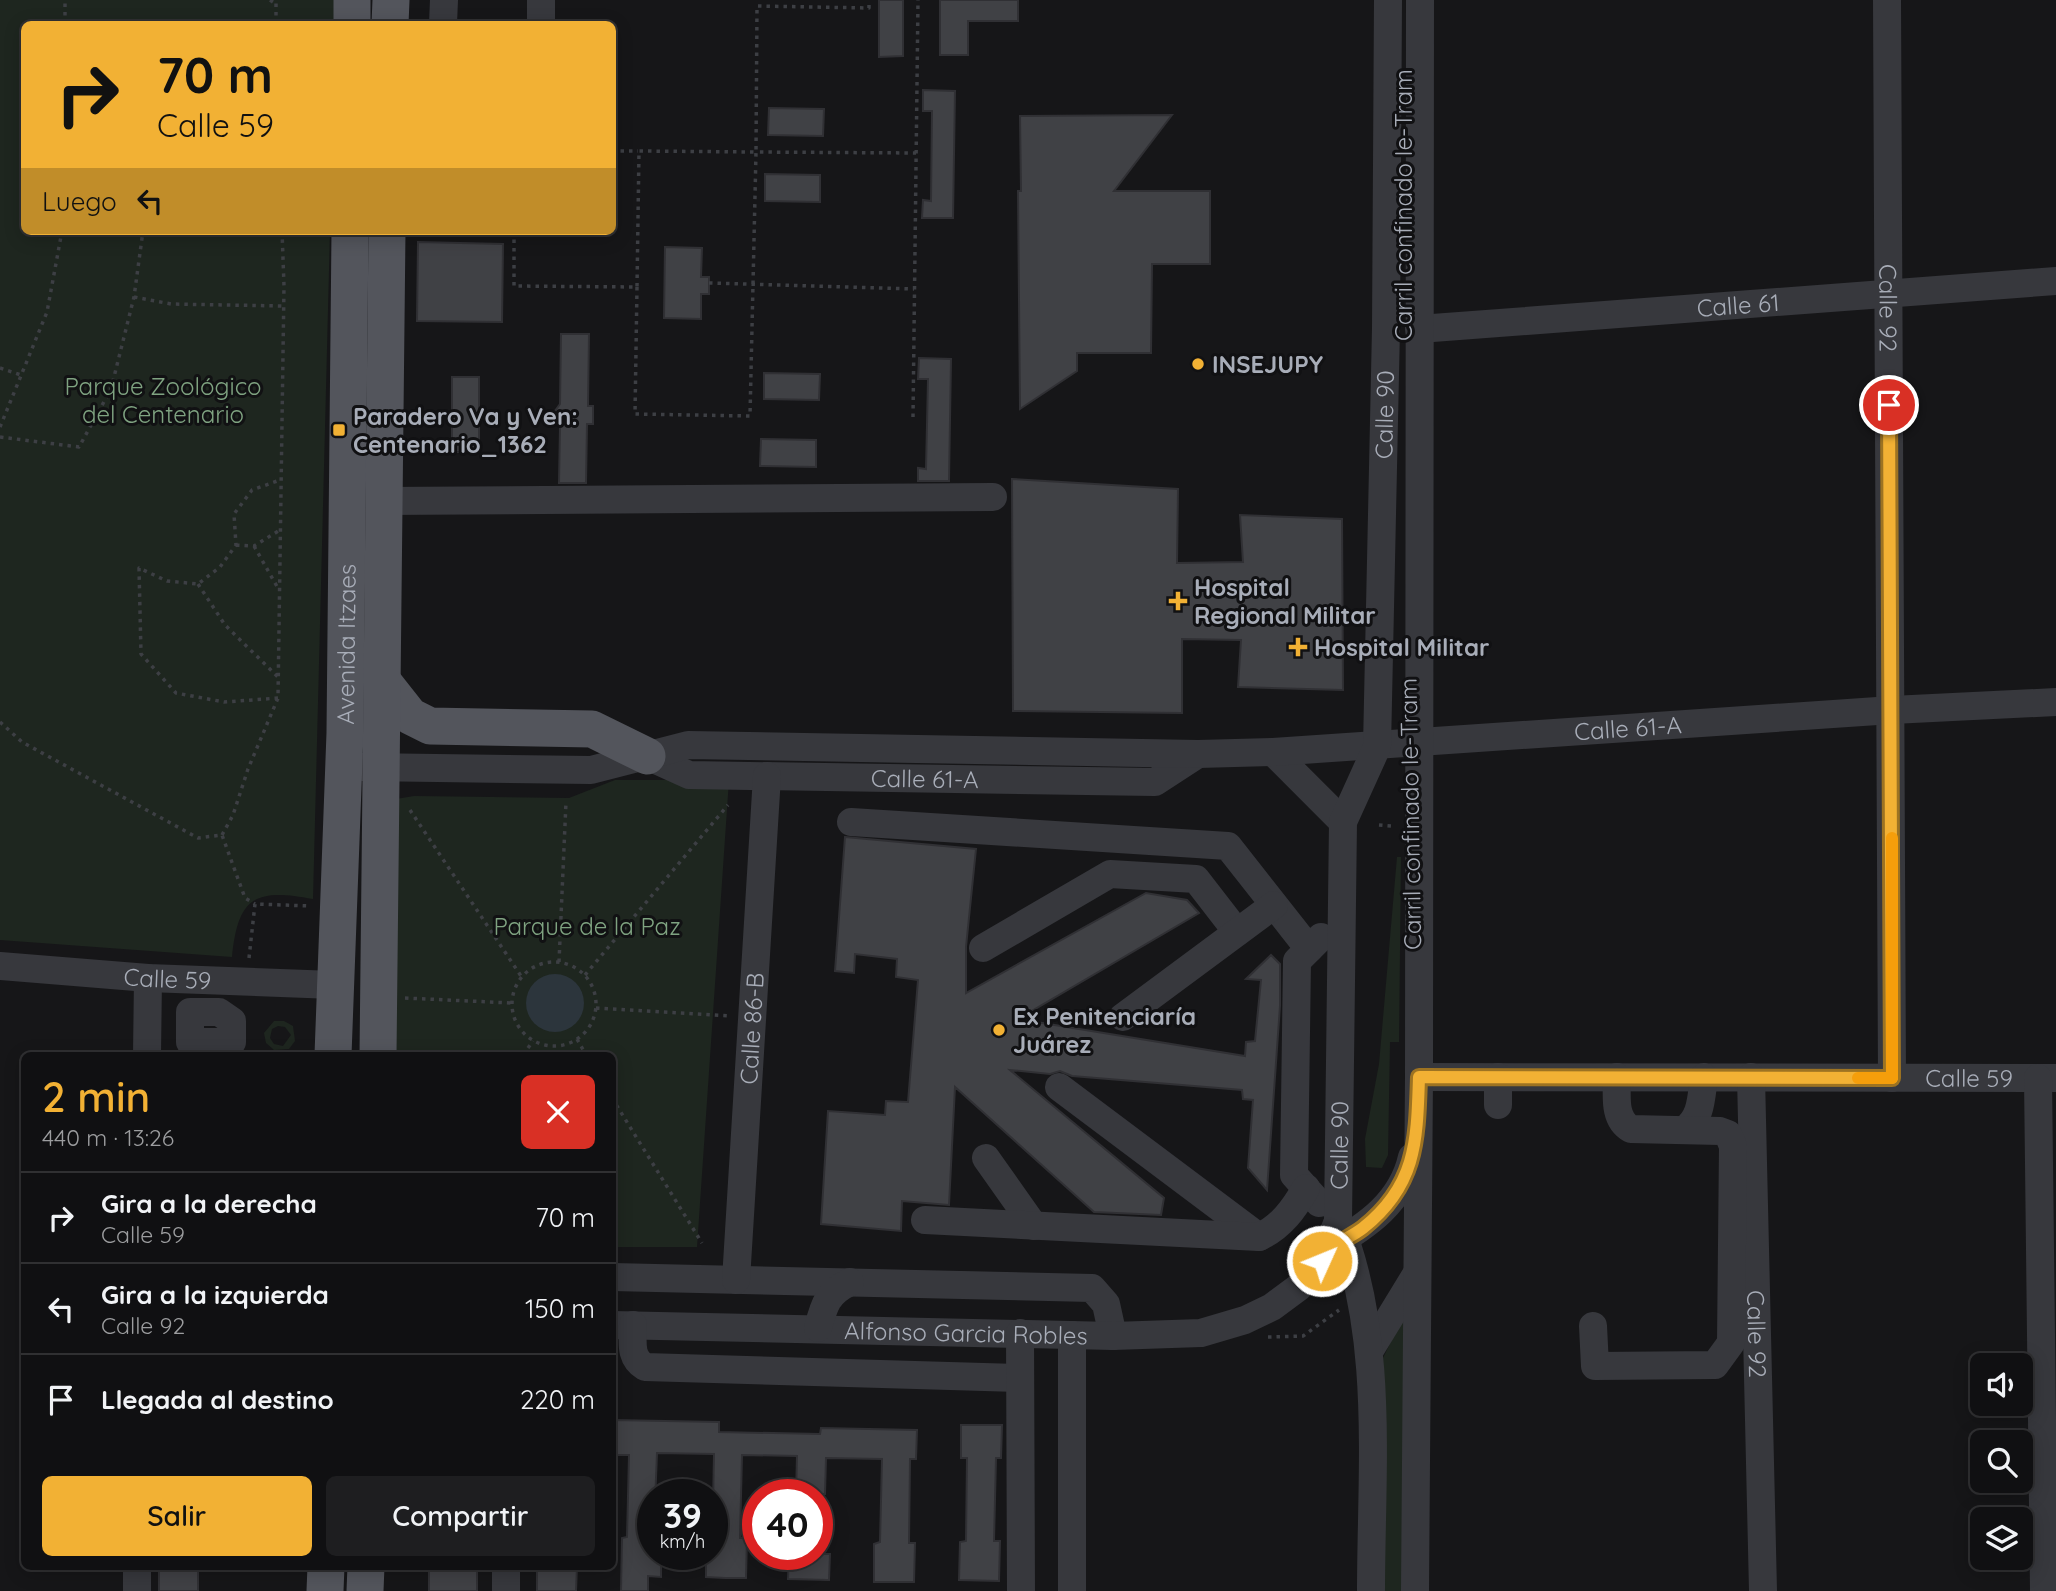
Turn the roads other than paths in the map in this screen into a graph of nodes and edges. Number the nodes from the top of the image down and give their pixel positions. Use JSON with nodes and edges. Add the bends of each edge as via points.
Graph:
{"nodes":[{"id":1,"x":352,"y":0,"type":"edge"},
{"id":2,"x":391,"y":0,"type":"edge"},
{"id":3,"x":444,"y":0,"type":"edge"},
{"id":4,"x":541,"y":0,"type":"edge"},
{"id":5,"x":1388,"y":0,"type":"edge"},
{"id":6,"x":1405,"y":0,"type":"edge"},
{"id":7,"x":1420,"y":0,"type":"edge"},
{"id":8,"x":1887,"y":0,"type":"edge"},
{"id":9,"x":352,"y":21,"type":"edge"},
{"id":10,"x":390,"y":21,"type":"edge"},
{"id":11,"x":443,"y":21,"type":"edge"},
{"id":12,"x":541,"y":21,"type":"edge"},
{"id":13,"x":350,"y":235,"type":"edge"},
{"id":14,"x":387,"y":235,"type":"edge"},
{"id":15,"x":2056,"y":281,"type":"edge"},
{"id":16,"x":1888,"y":294,"type":"junction"},
{"id":17,"x":1419,"y":329,"type":"junction"},
{"id":18,"x":371,"y":481,"type":"junction"},
{"id":19,"x":993,"y":497,"type":"dead end"},
{"id":20,"x":380,"y":678,"type":"junction"},
{"id":21,"x":2056,"y":702,"type":"edge"},
{"id":22,"x":1892,"y":709,"type":"junction"},
{"id":23,"x":1416,"y":743,"type":"junction"},
{"id":24,"x":1377,"y":747,"type":"junction"},
{"id":25,"x":1273,"y":752,"type":"junction"},
{"id":26,"x":1198,"y":754,"type":"junction"},
{"id":27,"x":647,"y":756,"type":"junction"},
{"id":28,"x":381,"y":766,"type":"junction"},
{"id":29,"x":342,"y":767,"type":"junction"},
{"id":30,"x":768,"y":776,"type":"junction"},
{"id":31,"x":851,"y":822,"type":"dead end"},
{"id":32,"x":1343,"y":822,"type":"junction"},
{"id":33,"x":1274,"y":905,"type":"junction"},
{"id":34,"x":1339,"y":920,"type":"junction"},
{"id":35,"x":1237,"y":932,"type":"junction"},
{"id":36,"x":983,"y":948,"type":"dead end"},
{"id":37,"x":1309,"y":949,"type":"junction"},
{"id":38,"x":0,"y":966,"type":"edge"},
{"id":39,"x":148,"y":978,"type":"junction"},
{"id":40,"x":334,"y":985,"type":"junction"},
{"id":41,"x":1123,"y":1017,"type":"dead end"},
{"id":42,"x":148,"y":1018,"type":"junction"},
{"id":43,"x":190,"y":1019,"type":"dead end"},
{"id":44,"x":378,"y":1042,"type":"edge"},
{"id":45,"x":147,"y":1052,"type":"edge"},
{"id":46,"x":333,"y":1052,"type":"edge"},
{"id":47,"x":1419,"y":1077,"type":"junction"},
{"id":48,"x":1498,"y":1077,"type":"junction"},
{"id":49,"x":1617,"y":1077,"type":"junction"},
{"id":50,"x":1704,"y":1077,"type":"junction"},
{"id":51,"x":1751,"y":1077,"type":"junction"},
{"id":52,"x":1892,"y":1078,"type":"junction"},
{"id":53,"x":2047,"y":1078,"type":"edge"},
{"id":54,"x":1059,"y":1087,"type":"dead end"},
{"id":55,"x":1498,"y":1105,"type":"dead end"},
{"id":56,"x":1418,"y":1125,"type":"junction"},
{"id":57,"x":1684,"y":1130,"type":"junction"},
{"id":58,"x":986,"y":1158,"type":"dead end"},
{"id":59,"x":1306,"y":1188,"type":"junction"},
{"id":60,"x":925,"y":1220,"type":"dead end"},
{"id":61,"x":1034,"y":1226,"type":"junction"},
{"id":62,"x":1338,"y":1236,"type":"junction"},
{"id":63,"x":1259,"y":1237,"type":"junction"},
{"id":64,"x":1417,"y":1273,"type":"junction"},
{"id":65,"x":616,"y":1277,"type":"edge"},
{"id":66,"x":736,"y":1280,"type":"junction"},
{"id":67,"x":850,"y":1282,"type":"junction"},
{"id":68,"x":623,"y":1325,"type":"edge"},
{"id":69,"x":1593,"y":1326,"type":"dead end"},
{"id":70,"x":818,"y":1328,"type":"junction"},
{"id":71,"x":889,"y":1330,"type":"junction"},
{"id":72,"x":1020,"y":1334,"type":"junction"},
{"id":73,"x":1072,"y":1335,"type":"junction"},
{"id":74,"x":1114,"y":1336,"type":"junction"},
{"id":75,"x":1744,"y":1343,"type":"junction"},
{"id":76,"x":1370,"y":1350,"type":"junction"},
{"id":77,"x":888,"y":1376,"type":"junction"},
{"id":78,"x":1020,"y":1378,"type":"junction"},
{"id":79,"x":137,"y":1570,"type":"edge"},
{"id":80,"x":326,"y":1570,"type":"edge"},
{"id":81,"x":366,"y":1570,"type":"edge"},
{"id":82,"x":506,"y":1570,"type":"edge"},
{"id":83,"x":137,"y":1591,"type":"edge"},
{"id":84,"x":326,"y":1591,"type":"edge"},
{"id":85,"x":365,"y":1591,"type":"edge"},
{"id":86,"x":506,"y":1591,"type":"edge"},
{"id":87,"x":1021,"y":1591,"type":"edge"},
{"id":88,"x":1072,"y":1591,"type":"edge"},
{"id":89,"x":1371,"y":1591,"type":"edge"},
{"id":90,"x":1415,"y":1591,"type":"edge"},
{"id":91,"x":1763,"y":1591,"type":"edge"},
{"id":92,"x":2044,"y":1591,"type":"edge"}],
"edges":[{"from":1,"to":9,"type":"main road"},
{"from":2,"to":10,"type":"main road"},
{"from":3,"to":11,"type":"street"},
{"from":4,"to":12,"type":"street"},
{"from":5,"to":24,"type":"street","name":"Calle 90"},
{"from":6,"to":23,"type":"street","name":"Carril confinado Ie-Tram","via":[[1402,334],[1408,694]]},
{"from":7,"to":17,"type":"street","name":"Calle 90"},
{"from":8,"to":16,"type":"street","name":"Calle 92"},
{"from":13,"to":18,"type":"main road","name":"Avenida Itzaes"},
{"from":14,"to":18,"type":"main road","name":"Avenida Itzaes"},
{"from":15,"to":16,"type":"street","name":"Calle 61"},
{"from":16,"to":17,"type":"street","name":"Calle 61"},
{"from":16,"to":22,"type":"street","name":"Calle 92"},
{"from":17,"to":23,"type":"street","name":"Calle 90"},
{"from":18,"to":19,"type":"street"},
{"from":18,"to":20,"type":"main road","name":"Avenida Itzaes"},
{"from":18,"to":29,"type":"main road","name":"Avenida Itzaes"},
{"from":20,"to":27,"type":"main road","via":[[410,716],[430,726],[592,729]]},
{"from":20,"to":28,"type":"main road","name":"Avenida Itzaes"},
{"from":21,"to":22,"type":"street","name":"Calle 61-A"},
{"from":22,"to":23,"type":"street","name":"Calle 61-A"},
{"from":22,"to":52,"type":"street","name":"Calle 92"},
{"from":23,"to":24,"type":"street","name":"Calle 61-A"},
{"from":23,"to":47,"type":"street"},
{"from":24,"to":25,"type":"street","name":"Calle 61-A"},
{"from":24,"to":32,"type":"street","name":"Calle 90"},
{"from":25,"to":26,"type":"street","name":"Calle 61-A"},
{"from":25,"to":32,"type":"street"},
{"from":26,"to":27,"type":"street","name":"Calle 61-A","via":[[688,745]]},
{"from":26,"to":30,"type":"street","name":"Calle 61-A","via":[[1155,782]]},
{"from":27,"to":28,"type":"street","name":"Calle 61-A","via":[[591,770]]},
{"from":27,"to":30,"type":"street","name":"Calle 61-A","via":[[689,775]]},
{"from":28,"to":29,"type":"street","name":"Calle 61-A"},
{"from":28,"to":44,"type":"main road","name":"Avenida Itzaes"},
{"from":29,"to":40,"type":"main road","name":"Avenida Itzaes"},
{"from":30,"to":66,"type":"street","name":"Calle 86-B"},
{"from":31,"to":33,"type":"street","via":[[1228,846]]},
{"from":32,"to":34,"type":"street","name":"Calle 90"},
{"from":33,"to":35,"type":"street"},
{"from":33,"to":37,"type":"street"},
{"from":34,"to":37,"type":"street"},
{"from":34,"to":62,"type":"street","name":"Calle 90"},
{"from":35,"to":36,"type":"street","via":[[1196,879],[1110,874]]},
{"from":35,"to":41,"type":"street"},
{"from":37,"to":59,"type":"street","via":[[1297,961],[1295,1068],[1294,1175]]},
{"from":38,"to":39,"type":"street","name":"Calle 59"},
{"from":39,"to":40,"type":"street","name":"Calle 59"},
{"from":39,"to":42,"type":"street"},
{"from":40,"to":44,"type":"main road","via":[[357,993]]},
{"from":40,"to":46,"type":"main road","name":"Avenida Itzaes"},
{"from":42,"to":43,"type":"street"},
{"from":42,"to":45,"type":"street"},
{"from":47,"to":48,"type":"street","name":"Calle 59"},
{"from":47,"to":56,"type":"street"},
{"from":48,"to":49,"type":"street","name":"Calle 59"},
{"from":48,"to":55,"type":"street"},
{"from":49,"to":50,"type":"street","name":"Calle 59"},
{"from":49,"to":57,"type":"street","via":[[1623,1125]]},
{"from":50,"to":51,"type":"street","name":"Calle 59"},
{"from":50,"to":57,"type":"street","via":[[1700,1109]]},
{"from":51,"to":52,"type":"street","name":"Calle 59"},
{"from":51,"to":75,"type":"street","name":"Calle 92"},
{"from":52,"to":53,"type":"street","name":"Calle 59"},
{"from":53,"to":92,"type":"street"},
{"from":54,"to":63,"type":"street"},
{"from":56,"to":62,"type":"street","name":"Alfonso Garcia Robles","via":[[1407,1174],[1396,1196],[1371,1221]]},
{"from":56,"to":64,"type":"street"},
{"from":57,"to":75,"type":"street","via":[[1720,1131],[1728,1134],[1733,1146]]},
{"from":58,"to":61,"type":"street"},
{"from":59,"to":62,"type":"street"},
{"from":59,"to":63,"type":"street","via":[[1287,1216]]},
{"from":60,"to":61,"type":"street"},
{"from":61,"to":63,"type":"street"},
{"from":62,"to":74,"type":"street","name":"Alfonso Garcia Robles","via":[[1299,1287],[1245,1320],[1201,1333]]},
{"from":62,"to":76,"type":"street","name":"Calle 90","via":[[1351,1252]]},
{"from":64,"to":76,"type":"street"},
{"from":64,"to":90,"type":"street"},
{"from":65,"to":66,"type":"street","name":"Alfonso Garcia Robles"},
{"from":66,"to":67,"type":"street","name":"Alfonso Garcia Robles"},
{"from":67,"to":70,"type":"street","name":"Alfonso Garcia Robles","via":[[834,1289],[827,1299]]},
{"from":67,"to":74,"type":"street","name":"Alfonso Garcia Robles","via":[[1092,1288],[1106,1304]]},
{"from":68,"to":70,"type":"street","name":"Alfonso Garcia Robles"},
{"from":68,"to":77,"type":"street","via":[[636,1362],[645,1367]]},
{"from":69,"to":75,"type":"street","via":[[1595,1366],[1715,1365]]},
{"from":70,"to":71,"type":"street","name":"Alfonso Garcia Robles"},
{"from":71,"to":72,"type":"street","name":"Alfonso Garcia Robles"},
{"from":71,"to":77,"type":"street"},
{"from":72,"to":73,"type":"street","name":"Alfonso Garcia Robles"},
{"from":72,"to":78,"type":"street"},
{"from":73,"to":74,"type":"street","name":"Alfonso Garcia Robles"},
{"from":73,"to":88,"type":"street"},
{"from":75,"to":91,"type":"street","name":"Calle 92"},
{"from":76,"to":89,"type":"street","name":"Calle 90"},
{"from":77,"to":78,"type":"street"},
{"from":78,"to":87,"type":"street"},
{"from":79,"to":83,"type":"street"},
{"from":80,"to":84,"type":"main road"},
{"from":81,"to":85,"type":"main road"},
{"from":82,"to":86,"type":"street"}]}
